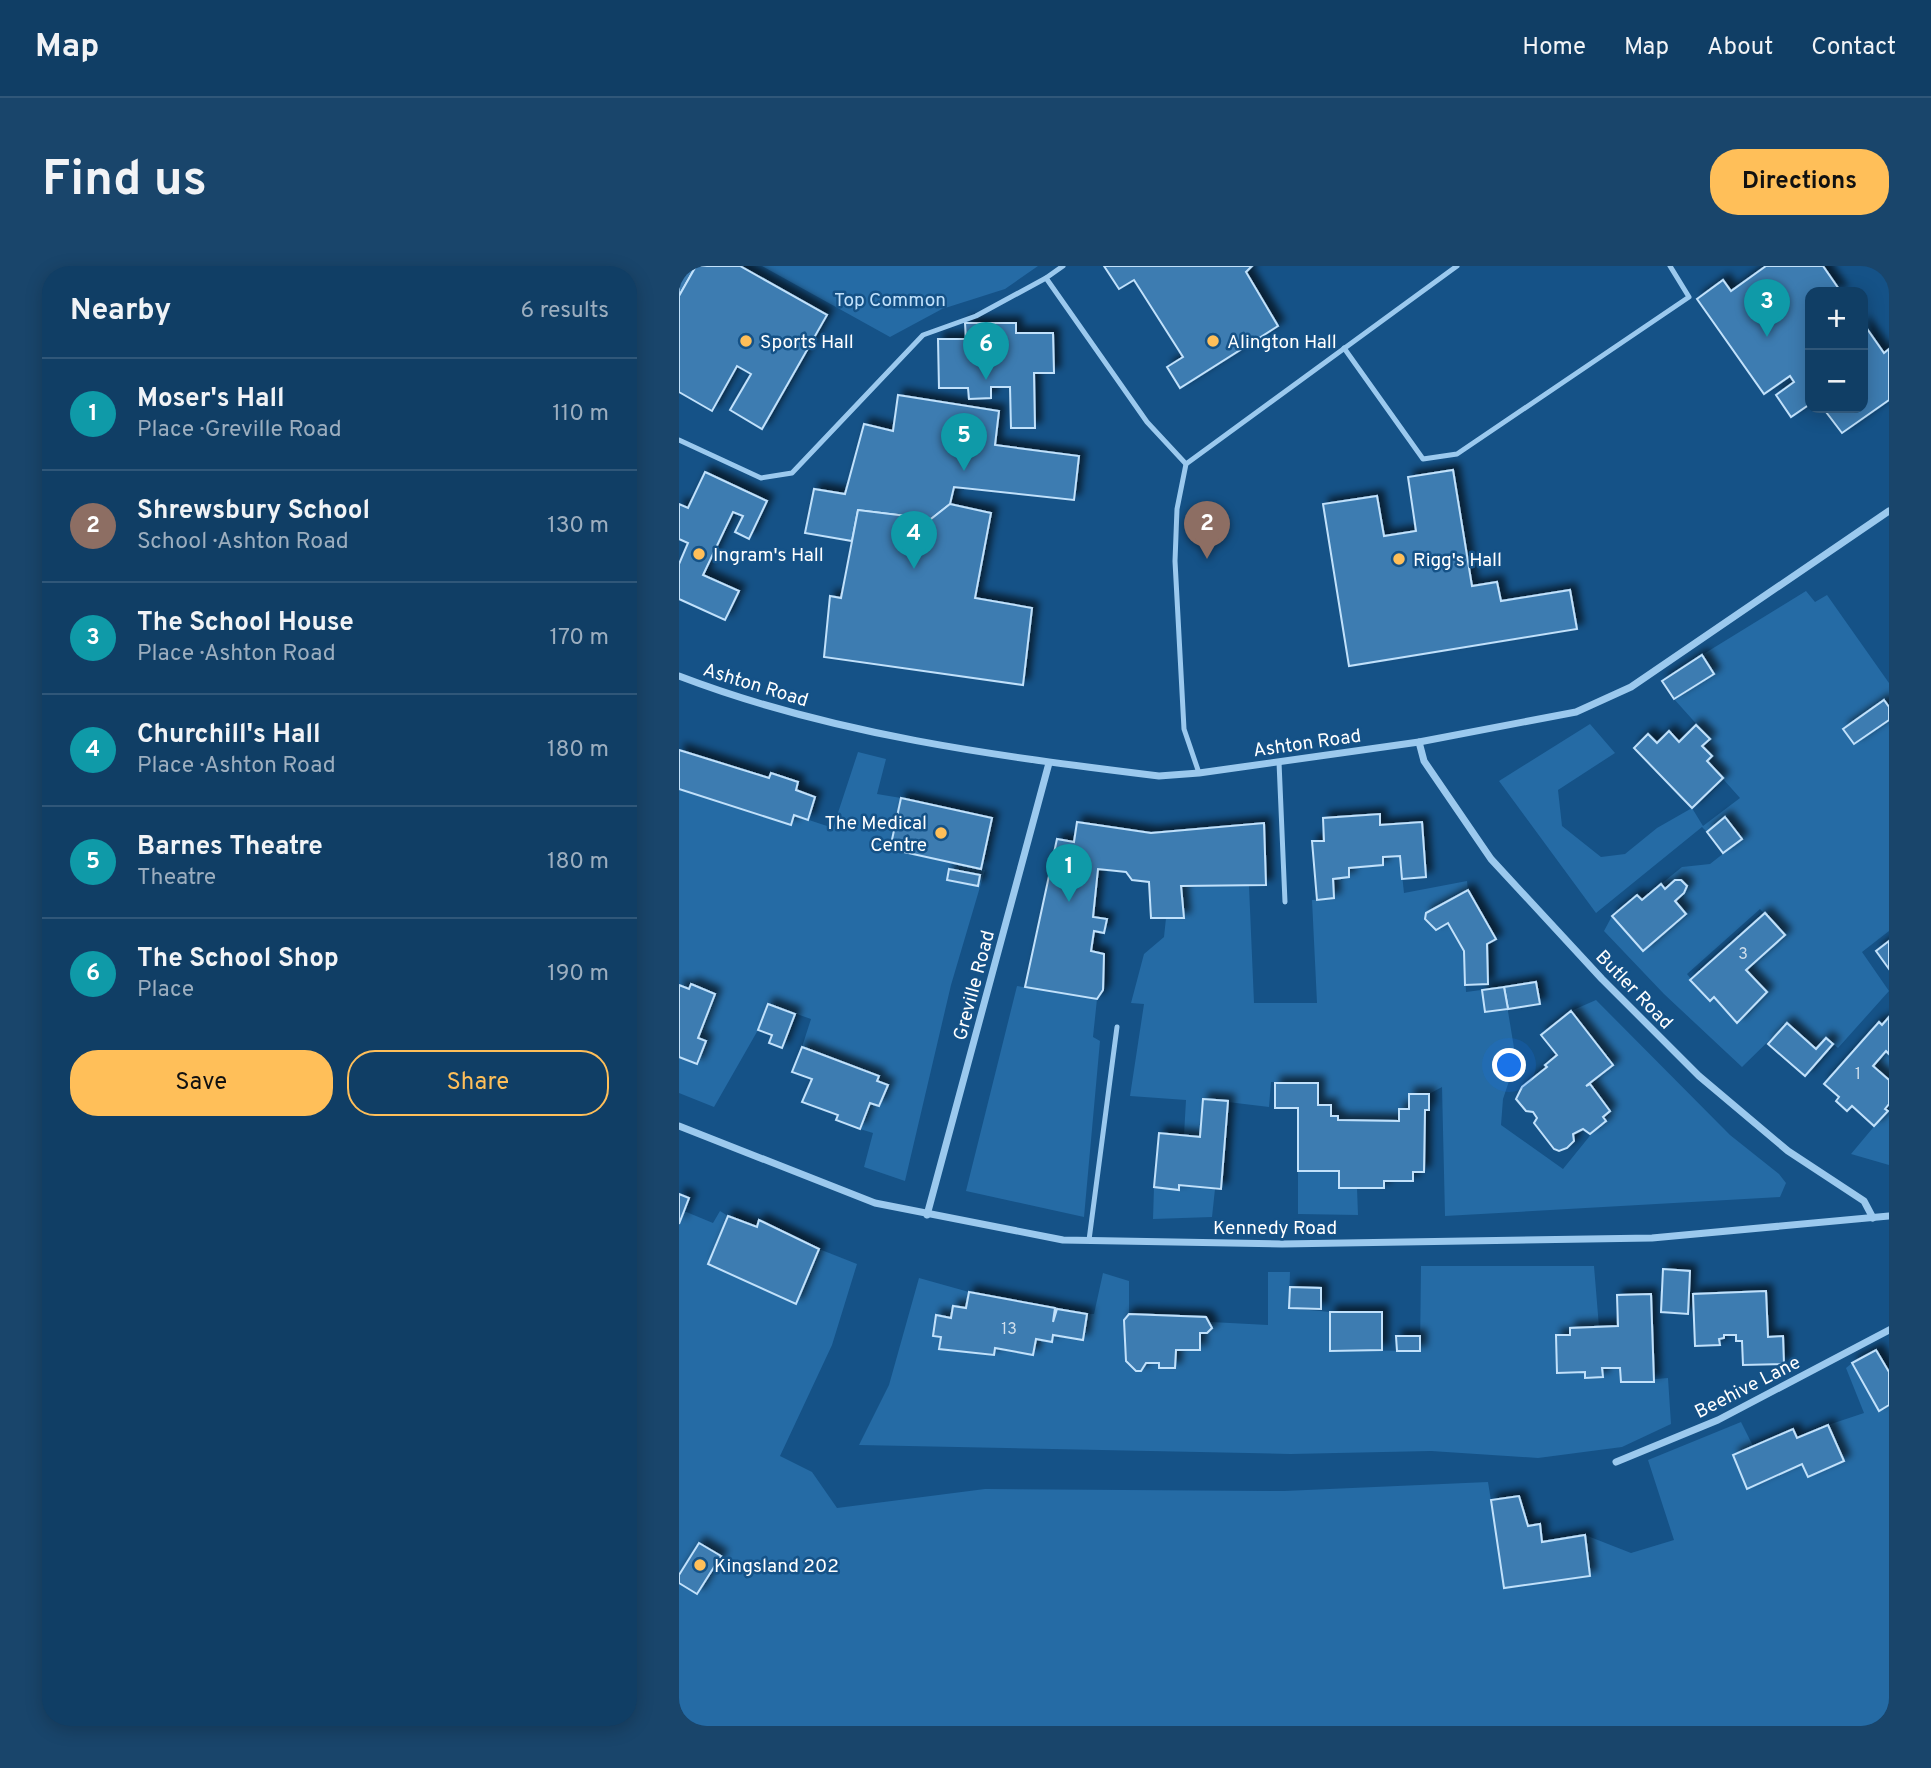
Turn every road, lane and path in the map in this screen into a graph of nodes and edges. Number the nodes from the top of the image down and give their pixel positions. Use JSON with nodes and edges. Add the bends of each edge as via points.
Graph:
{"nodes":[{"id":1,"x":1063,"y":266,"type":"edge"},
{"id":2,"x":1457,"y":266,"type":"edge"},
{"id":3,"x":1670,"y":266,"type":"edge"},
{"id":4,"x":1045,"y":278,"type":"junction"},
{"id":5,"x":1344,"y":348,"type":"junction"},
{"id":6,"x":679,"y":440,"type":"edge"},
{"id":7,"x":1186,"y":464,"type":"junction"},
{"id":8,"x":1889,"y":511,"type":"edge"},
{"id":9,"x":679,"y":676,"type":"edge"},
{"id":10,"x":1419,"y":742,"type":"junction"},
{"id":11,"x":1279,"y":762,"type":"junction"},
{"id":12,"x":1049,"y":763,"type":"junction"},
{"id":13,"x":1199,"y":774,"type":"junction"},
{"id":14,"x":1285,"y":902,"type":"dead end"},
{"id":15,"x":1117,"y":1027,"type":"dead end"},
{"id":16,"x":679,"y":1126,"type":"edge"},
{"id":17,"x":927,"y":1216,"type":"junction"},
{"id":18,"x":1889,"y":1216,"type":"edge"},
{"id":19,"x":1873,"y":1218,"type":"junction"},
{"id":20,"x":1089,"y":1240,"type":"junction"},
{"id":21,"x":1889,"y":1330,"type":"edge"},
{"id":22,"x":1616,"y":1462,"type":"dead end"}],
"edges":[{"from":1,"to":4,"type":"lane"},
{"from":2,"to":5,"type":"lane"},
{"from":3,"to":5,"type":"lane","via":[[1689,297],[1457,454],[1423,459]]},
{"from":4,"to":6,"type":"lane","via":[[976,316],[923,335],[792,473],[761,478]]},
{"from":4,"to":7,"type":"lane","via":[[1147,422]]},
{"from":5,"to":7,"type":"lane"},
{"from":7,"to":13,"type":"lane","via":[[1177,509],[1175,561],[1184,729]]},
{"from":8,"to":10,"type":"street","name":"Ashton Road","via":[[1631,687],[1576,712]]},
{"from":9,"to":12,"type":"street","name":"Ashton Road","via":[[730,696],[889,737]]},
{"from":10,"to":11,"type":"street","name":"Ashton Road"},
{"from":10,"to":19,"type":"street","name":"Butler Road","via":[[1424,761],[1491,859],[1602,979],[1699,1076],[1788,1151],[1864,1201]]},
{"from":11,"to":13,"type":"street","name":"Ashton Road"},
{"from":11,"to":14,"type":"lane"},
{"from":12,"to":13,"type":"street","name":"Ashton Road","via":[[1159,776]]},
{"from":12,"to":17,"type":"street","name":"Greville Road"},
{"from":15,"to":20,"type":"lane"},
{"from":16,"to":17,"type":"street","name":"Kennedy Road","via":[[874,1203]]},
{"from":17,"to":20,"type":"street","name":"Kennedy Road","via":[[1063,1240]]},
{"from":18,"to":19,"type":"street","name":"Kennedy Road"},
{"from":19,"to":20,"type":"street","name":"Kennedy Road","via":[[1652,1238],[1282,1244]]},
{"from":21,"to":22,"type":"street","name":"Beehive Lane","via":[[1718,1420]]}]}
